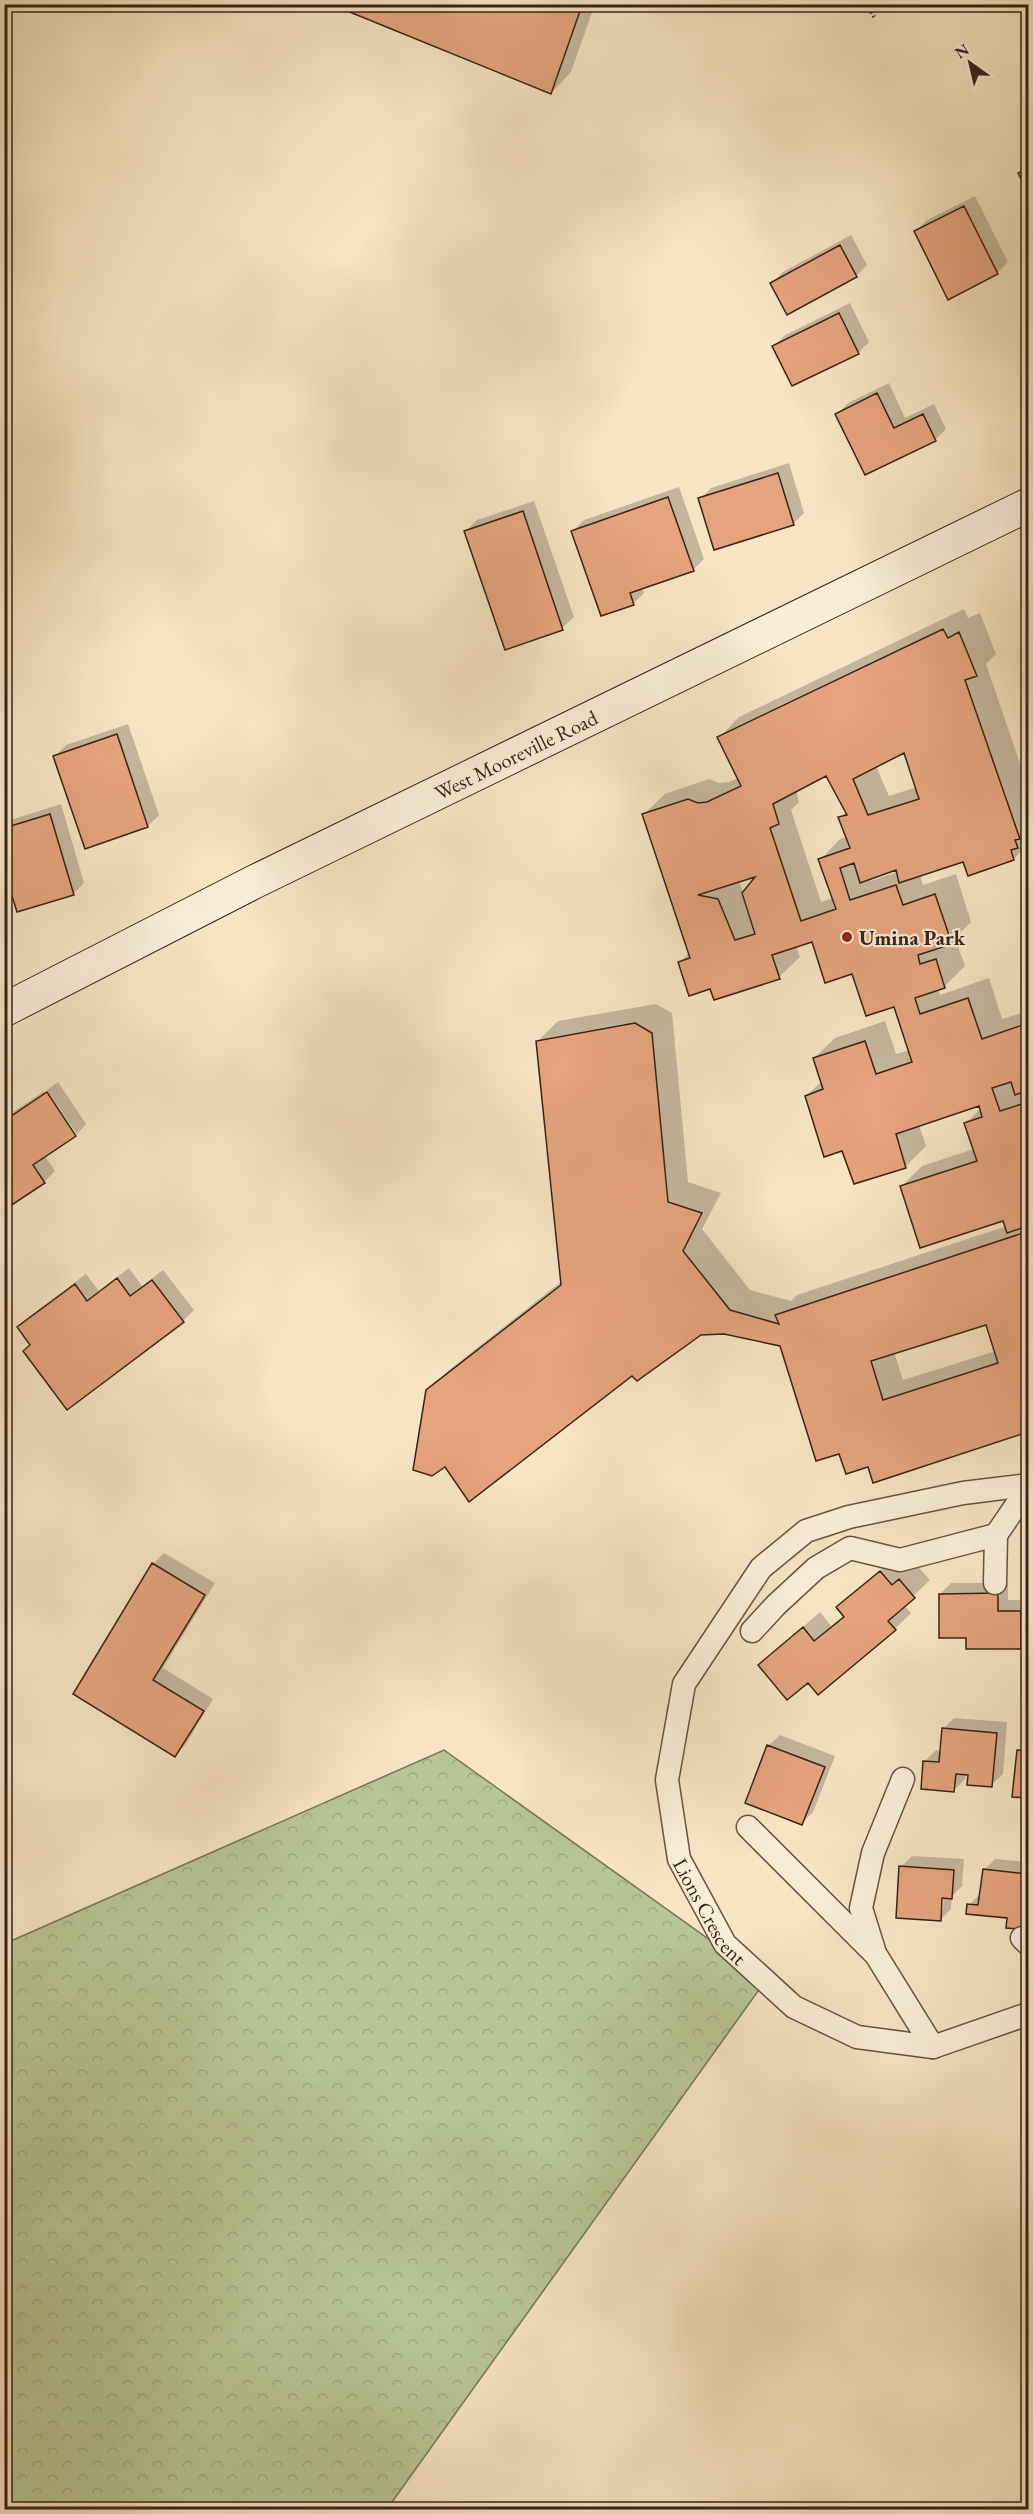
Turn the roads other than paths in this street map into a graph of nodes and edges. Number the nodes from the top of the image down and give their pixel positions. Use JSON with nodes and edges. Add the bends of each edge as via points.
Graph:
{"nodes":[{"id":1,"x":1029,"y":505,"type":"edge"},
{"id":2,"x":4,"y":1010,"type":"edge"},
{"id":3,"x":1029,"y":1487,"type":"edge"},
{"id":4,"x":996,"y":1535,"type":"junction"},
{"id":5,"x":995,"y":1583,"type":"dead end"},
{"id":6,"x":752,"y":1632,"type":"dead end"},
{"id":7,"x":903,"y":1779,"type":"dead end"},
{"id":8,"x":748,"y":1827,"type":"dead end"},
{"id":9,"x":876,"y":1955,"type":"junction"},
{"id":10,"x":1029,"y":2014,"type":"edge"},
{"id":11,"x":933,"y":2047,"type":"junction"}],
"edges":[{"from":1,"to":2,"type":"main road","name":"West Mooreville Road","via":[[254,882]]},
{"from":3,"to":4,"type":"lane"},
{"from":3,"to":11,"type":"lane","name":"Lions Crescent","via":[[963,1493],[838,1520],[806,1531],[761,1568],[684,1684],[667,1780],[679,1859],[725,1944],[795,2007],[857,2037]]},
{"from":4,"to":5,"type":"lane"},
{"from":4,"to":6,"type":"lane","via":[[900,1560],[850,1548],[816,1568]]},
{"from":7,"to":9,"type":"lane","via":[[873,1853],[861,1908]]},
{"from":8,"to":9,"type":"lane"},
{"from":9,"to":11,"type":"lane"},
{"from":10,"to":11,"type":"lane","name":"Lions Crescent"}]}
